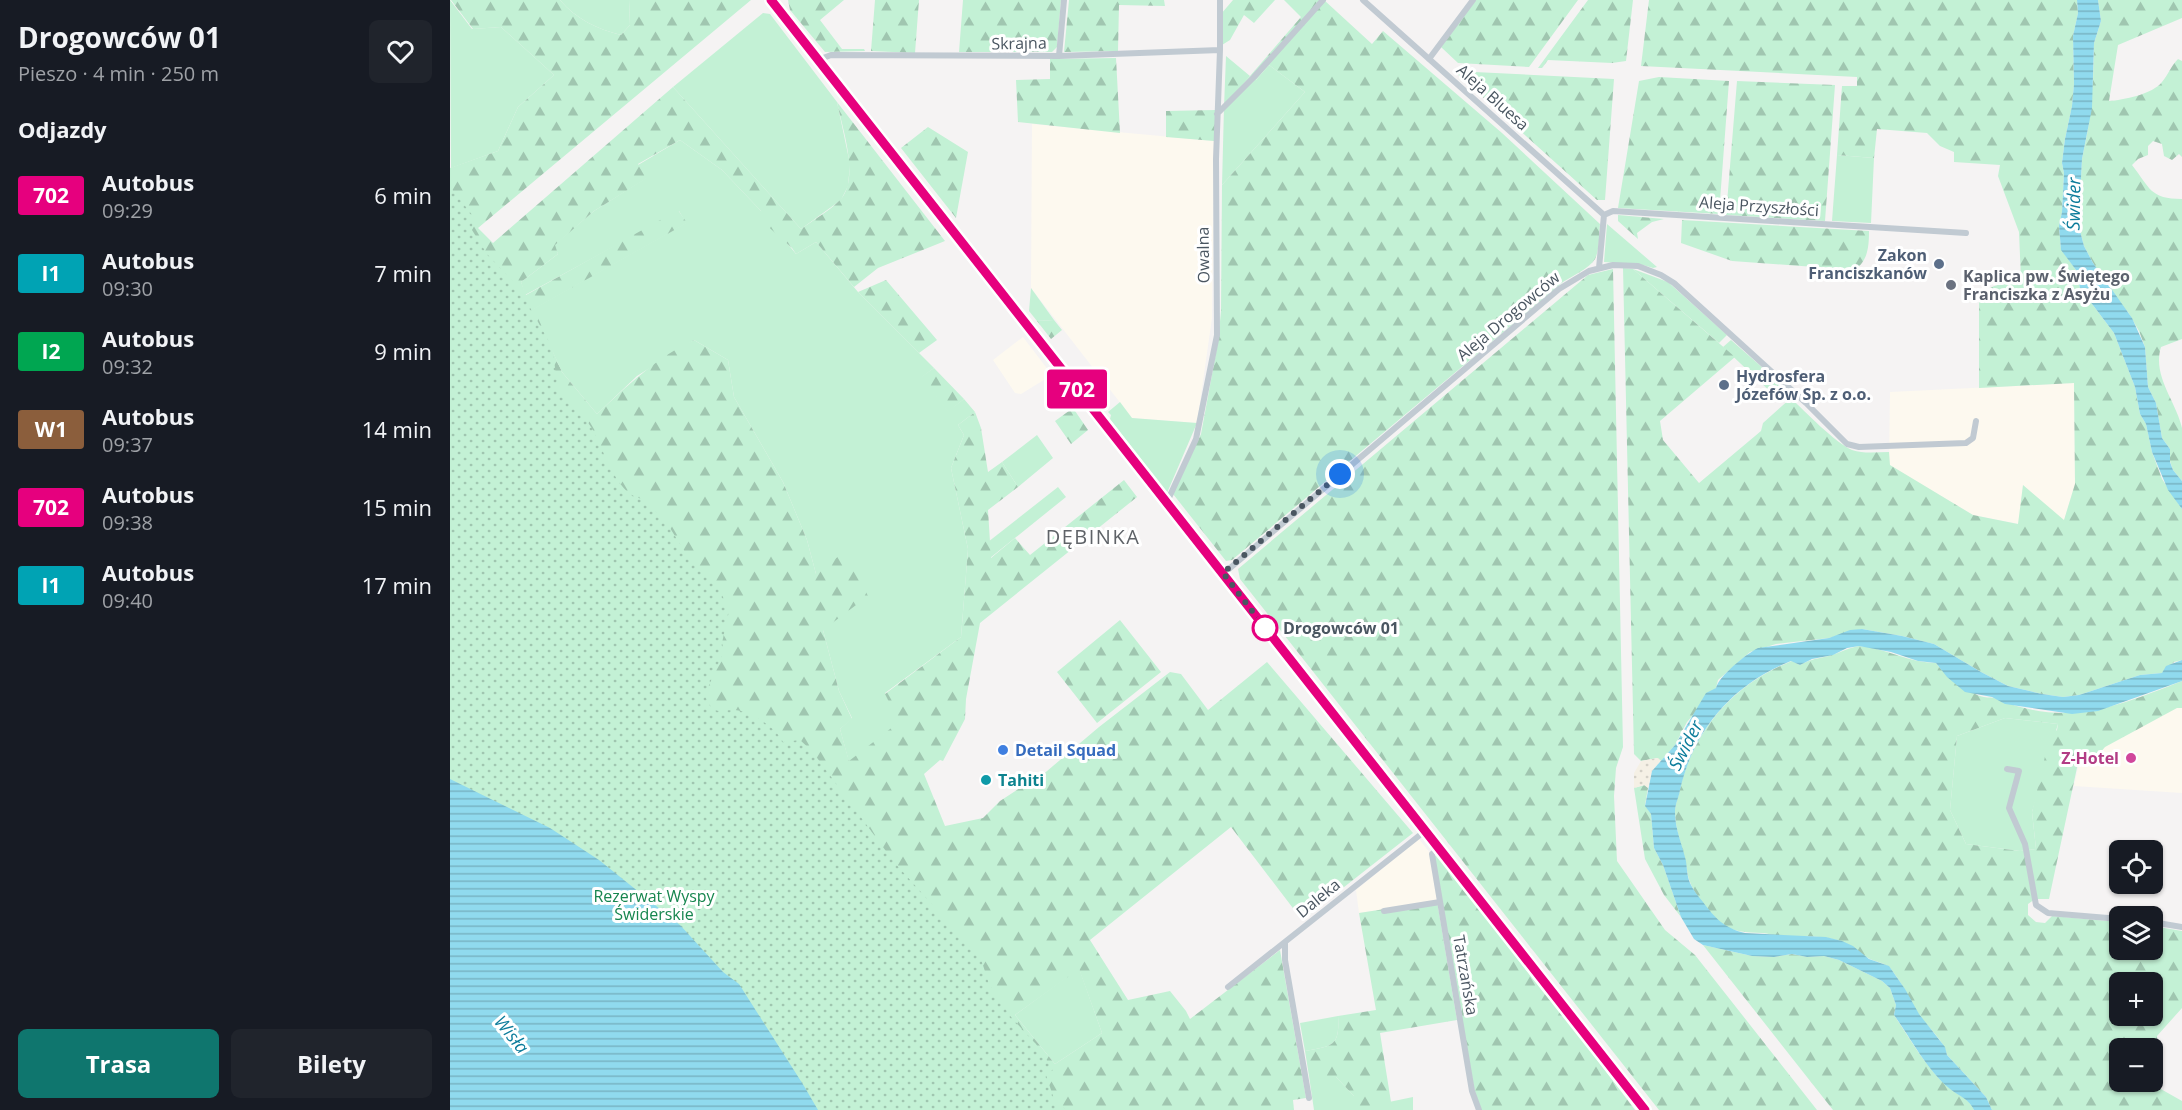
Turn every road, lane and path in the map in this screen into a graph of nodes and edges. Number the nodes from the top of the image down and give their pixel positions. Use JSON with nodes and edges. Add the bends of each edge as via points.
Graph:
{"nodes":[{"id":1,"x":771,"y":0,"type":"edge"},
{"id":2,"x":1064,"y":0,"type":"edge"},
{"id":3,"x":1226,"y":0,"type":"edge"},
{"id":4,"x":1323,"y":0,"type":"edge"},
{"id":5,"x":1363,"y":0,"type":"edge"},
{"id":6,"x":1473,"y":0,"type":"edge"},
{"id":7,"x":1220,"y":3,"type":"edge"},
{"id":8,"x":1221,"y":50,"type":"junction"},
{"id":9,"x":1059,"y":56,"type":"junction"},
{"id":10,"x":1429,"y":58,"type":"junction"},
{"id":11,"x":818,"y":60,"type":"junction"},
{"id":12,"x":1217,"y":115,"type":"junction"},
{"id":13,"x":1604,"y":215,"type":"junction"},
{"id":14,"x":1966,"y":233,"type":"dead end"},
{"id":15,"x":1599,"y":268,"type":"junction"},
{"id":16,"x":1976,"y":421,"type":"dead end"},
{"id":17,"x":1167,"y":502,"type":"junction"},
{"id":18,"x":1223,"y":573,"type":"junction"},
{"id":19,"x":2007,"y":769,"type":"dead end"},
{"id":20,"x":1425,"y":831,"type":"junction"},
{"id":21,"x":1439,"y":849,"type":"junction"},
{"id":22,"x":1440,"y":902,"type":"junction"},
{"id":23,"x":1384,"y":911,"type":"dead end"},
{"id":24,"x":2109,"y":918,"type":"edge"},
{"id":25,"x":2163,"y":924,"type":"edge"},
{"id":26,"x":2182,"y":927,"type":"edge"},
{"id":27,"x":1285,"y":943,"type":"junction"},
{"id":28,"x":1228,"y":987,"type":"dead end"},
{"id":29,"x":1309,"y":1098,"type":"dead end"},
{"id":30,"x":1479,"y":1110,"type":"edge"},
{"id":31,"x":1645,"y":1110,"type":"edge"}],
"edges":[{"from":1,"to":11,"type":"main road"},
{"from":2,"to":9,"type":"street"},
{"from":3,"to":7,"type":"street"},
{"from":4,"to":12,"type":"street"},
{"from":5,"to":10,"type":"street","name":"Aleja Bluesa"},
{"from":6,"to":10,"type":"street"},
{"from":7,"to":8,"type":"street","name":"Owalna"},
{"from":8,"to":9,"type":"street","name":"Skrajna"},
{"from":8,"to":12,"type":"street","name":"Owalna"},
{"from":9,"to":11,"type":"street","name":"Skrajna","via":[[831,55]]},
{"from":10,"to":13,"type":"street","name":"Aleja Bluesa"},
{"from":11,"to":17,"type":"main road"},
{"from":12,"to":17,"type":"street","name":"Owalna","via":[[1217,335],[1196,439]]},
{"from":13,"to":14,"type":"street","name":"Aleja Przyszłości","via":[[1613,211],[1680,214]]},
{"from":13,"to":15,"type":"street"},
{"from":15,"to":16,"type":"street","name":"Aleja Drogowców","via":[[1638,266],[1668,279],[1847,444],[1859,447],[1966,442],[1973,438]]},
{"from":15,"to":18,"type":"street","name":"Aleja Drogowców","via":[[1559,289]]},
{"from":17,"to":18,"type":"main road"},
{"from":18,"to":20,"type":"main road"},
{"from":19,"to":24,"type":"street","via":[[2019,771],[2009,808],[2025,844],[2036,905],[2048,914]]},
{"from":20,"to":21,"type":"main road"},
{"from":20,"to":27,"type":"street","name":"Daleka"},
{"from":21,"to":22,"type":"street","name":"Tatrzańska","via":[[1432,854]]},
{"from":21,"to":31,"type":"main road"},
{"from":22,"to":23,"type":"street"},
{"from":22,"to":30,"type":"street","name":"Tatrzańska","via":[[1472,1091]]},
{"from":25,"to":26,"type":"street"},
{"from":27,"to":28,"type":"street","name":"Daleka"},
{"from":27,"to":29,"type":"street"}]}
